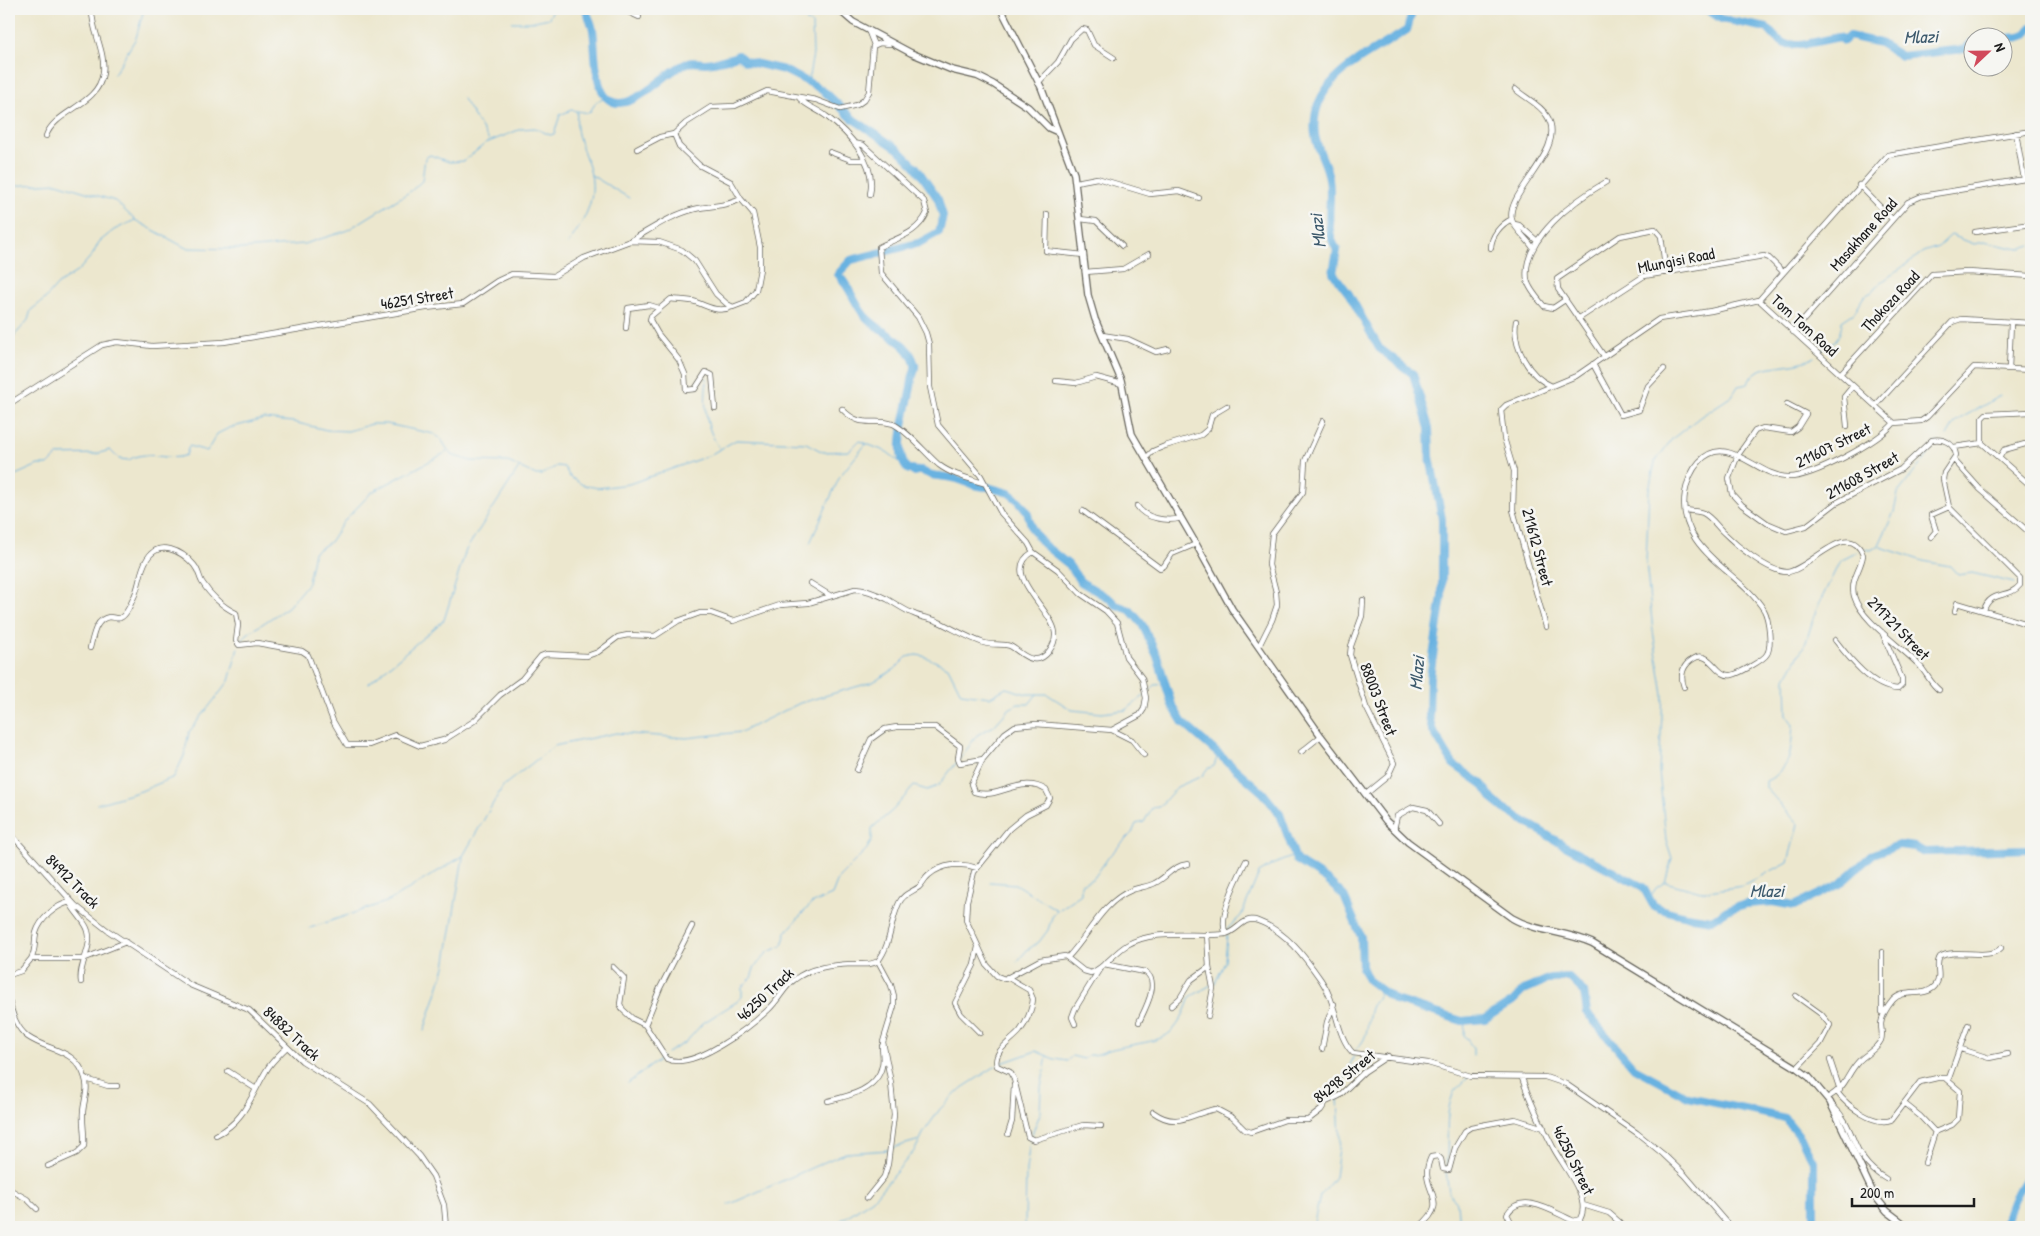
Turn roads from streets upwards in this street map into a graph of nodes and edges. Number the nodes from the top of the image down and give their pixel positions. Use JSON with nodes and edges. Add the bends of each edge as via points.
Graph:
{"nodes":[{"id":1,"x":92,"y":9,"type":"edge"},
{"id":2,"x":622,"y":9,"type":"edge"},
{"id":3,"x":838,"y":9,"type":"edge"},
{"id":4,"x":1002,"y":9,"type":"edge"},
{"id":5,"x":639,"y":17,"type":"dead end"},
{"id":6,"x":868,"y":30,"type":"junction"},
{"id":7,"x":874,"y":45,"type":"junction"},
{"id":8,"x":911,"y":53,"type":"junction"},
{"id":9,"x":1114,"y":58,"type":"dead end"},
{"id":10,"x":1038,"y":83,"type":"junction"},
{"id":11,"x":1514,"y":89,"type":"dead end"},
{"id":12,"x":799,"y":98,"type":"junction"},
{"id":13,"x":2031,"y":131,"type":"edge"},
{"id":14,"x":1058,"y":132,"type":"junction"},
{"id":15,"x":2016,"y":133,"type":"junction"},
{"id":16,"x":674,"y":134,"type":"junction"},
{"id":17,"x":46,"y":136,"type":"dead end"},
{"id":18,"x":854,"y":143,"type":"junction"},
{"id":19,"x":637,"y":149,"type":"dead end"},
{"id":20,"x":830,"y":152,"type":"dead end"},
{"id":21,"x":864,"y":160,"type":"junction"},
{"id":22,"x":2031,"y":178,"type":"edge"},
{"id":23,"x":2024,"y":179,"type":"junction"},
{"id":24,"x":1076,"y":182,"type":"junction"},
{"id":25,"x":1606,"y":182,"type":"dead end"},
{"id":26,"x":1859,"y":185,"type":"junction"},
{"id":27,"x":870,"y":194,"type":"dead end"},
{"id":28,"x":1199,"y":198,"type":"dead end"},
{"id":29,"x":741,"y":200,"type":"junction"},
{"id":30,"x":1047,"y":214,"type":"dead end"},
{"id":31,"x":1080,"y":219,"type":"junction"},
{"id":32,"x":1892,"y":219,"type":"junction"},
{"id":33,"x":1513,"y":222,"type":"junction"},
{"id":34,"x":2031,"y":224,"type":"edge"},
{"id":35,"x":1975,"y":232,"type":"dead end"},
{"id":36,"x":1536,"y":240,"type":"junction"},
{"id":37,"x":631,"y":241,"type":"junction"},
{"id":38,"x":1122,"y":246,"type":"dead end"},
{"id":39,"x":1491,"y":248,"type":"dead end"},
{"id":40,"x":1533,"y":248,"type":"junction"},
{"id":41,"x":1149,"y":254,"type":"dead end"},
{"id":42,"x":1084,"y":255,"type":"junction"},
{"id":43,"x":1085,"y":272,"type":"junction"},
{"id":44,"x":1783,"y":272,"type":"junction"},
{"id":45,"x":1666,"y":273,"type":"junction"},
{"id":46,"x":2031,"y":276,"type":"edge"},
{"id":47,"x":1566,"y":300,"type":"junction"},
{"id":48,"x":1759,"y":300,"type":"junction"},
{"id":49,"x":733,"y":307,"type":"junction"},
{"id":50,"x":659,"y":308,"type":"junction"},
{"id":51,"x":1578,"y":319,"type":"junction"},
{"id":52,"x":1516,"y":321,"type":"dead end"},
{"id":53,"x":2011,"y":322,"type":"junction"},
{"id":54,"x":2031,"y":323,"type":"edge"},
{"id":55,"x":626,"y":328,"type":"dead end"},
{"id":56,"x":1793,"y":332,"type":"junction"},
{"id":57,"x":1102,"y":335,"type":"junction"},
{"id":58,"x":1168,"y":349,"type":"dead end"},
{"id":59,"x":1604,"y":356,"type":"junction"},
{"id":60,"x":1593,"y":364,"type":"junction"},
{"id":61,"x":1664,"y":369,"type":"dead end"},
{"id":62,"x":2009,"y":369,"type":"junction"},
{"id":63,"x":2031,"y":370,"type":"edge"},
{"id":64,"x":1840,"y":374,"type":"junction"},
{"id":65,"x":1056,"y":381,"type":"dead end"},
{"id":66,"x":1122,"y":384,"type":"junction"},
{"id":67,"x":1552,"y":386,"type":"junction"},
{"id":68,"x":1853,"y":386,"type":"junction"},
{"id":69,"x":9,"y":404,"type":"edge"},
{"id":70,"x":1788,"y":404,"type":"dead end"},
{"id":71,"x":1227,"y":406,"type":"dead end"},
{"id":72,"x":1875,"y":406,"type":"junction"},
{"id":73,"x":715,"y":408,"type":"dead end"},
{"id":74,"x":842,"y":409,"type":"dead end"},
{"id":75,"x":2031,"y":413,"type":"edge"},
{"id":76,"x":1323,"y":421,"type":"dead end"},
{"id":77,"x":1894,"y":423,"type":"junction"},
{"id":78,"x":1848,"y":426,"type":"dead end"},
{"id":79,"x":1982,"y":443,"type":"junction"},
{"id":80,"x":2025,"y":444,"type":"dead end"},
{"id":81,"x":1954,"y":447,"type":"junction"},
{"id":82,"x":1738,"y":455,"type":"junction"},
{"id":83,"x":1146,"y":458,"type":"junction"},
{"id":84,"x":1999,"y":458,"type":"junction"},
{"id":85,"x":1954,"y":460,"type":"junction"},
{"id":86,"x":986,"y":484,"type":"junction"},
{"id":87,"x":2031,"y":486,"type":"edge"},
{"id":88,"x":1137,"y":506,"type":"dead end"},
{"id":89,"x":1949,"y":507,"type":"junction"},
{"id":90,"x":1685,"y":510,"type":"junction"},
{"id":91,"x":1083,"y":511,"type":"dead end"},
{"id":92,"x":1181,"y":518,"type":"junction"},
{"id":93,"x":2031,"y":534,"type":"edge"},
{"id":94,"x":1931,"y":537,"type":"dead end"},
{"id":95,"x":1196,"y":544,"type":"junction"},
{"id":96,"x":1033,"y":552,"type":"junction"},
{"id":97,"x":810,"y":582,"type":"dead end"},
{"id":98,"x":831,"y":596,"type":"junction"},
{"id":99,"x":1363,"y":600,"type":"dead end"},
{"id":100,"x":1984,"y":610,"type":"junction"},
{"id":101,"x":1955,"y":611,"type":"dead end"},
{"id":102,"x":2031,"y":625,"type":"edge"},
{"id":103,"x":1546,"y":627,"type":"dead end"},
{"id":104,"x":1881,"y":630,"type":"junction"},
{"id":105,"x":1835,"y":640,"type":"dead end"},
{"id":106,"x":1259,"y":646,"type":"junction"},
{"id":107,"x":90,"y":648,"type":"dead end"},
{"id":108,"x":1684,"y":687,"type":"dead end"},
{"id":109,"x":1939,"y":690,"type":"dead end"},
{"id":110,"x":1112,"y":730,"type":"junction"},
{"id":111,"x":1321,"y":736,"type":"junction"},
{"id":112,"x":1301,"y":752,"type":"dead end"},
{"id":113,"x":1144,"y":756,"type":"dead end"},
{"id":114,"x":983,"y":759,"type":"junction"},
{"id":115,"x":858,"y":770,"type":"dead end"},
{"id":116,"x":1366,"y":794,"type":"junction"},
{"id":117,"x":1439,"y":824,"type":"dead end"},
{"id":118,"x":1394,"y":829,"type":"junction"},
{"id":119,"x":9,"y":832,"type":"edge"},
{"id":120,"x":1246,"y":860,"type":"dead end"},
{"id":121,"x":1188,"y":864,"type":"dead end"},
{"id":122,"x":977,"y":868,"type":"junction"},
{"id":123,"x":68,"y":900,"type":"junction"},
{"id":124,"x":692,"y":926,"type":"dead end"},
{"id":125,"x":1207,"y":934,"type":"junction"},
{"id":126,"x":1226,"y":934,"type":"junction"},
{"id":127,"x":126,"y":942,"type":"junction"},
{"id":128,"x":978,"y":945,"type":"junction"},
{"id":129,"x":2001,"y":948,"type":"dead end"},
{"id":130,"x":1882,"y":952,"type":"dead end"},
{"id":131,"x":1068,"y":957,"type":"junction"},
{"id":132,"x":31,"y":959,"type":"junction"},
{"id":133,"x":83,"y":959,"type":"junction"},
{"id":134,"x":878,"y":962,"type":"junction"},
{"id":135,"x":1104,"y":964,"type":"junction"},
{"id":136,"x":614,"y":967,"type":"dead end"},
{"id":137,"x":1209,"y":967,"type":"junction"},
{"id":138,"x":1099,"y":968,"type":"junction"},
{"id":139,"x":9,"y":975,"type":"edge"},
{"id":140,"x":1007,"y":977,"type":"junction"},
{"id":141,"x":81,"y":982,"type":"dead end"},
{"id":142,"x":1796,"y":996,"type":"dead end"},
{"id":143,"x":9,"y":1000,"type":"edge"},
{"id":144,"x":1334,"y":1003,"type":"junction"},
{"id":145,"x":1172,"y":1006,"type":"dead end"},
{"id":146,"x":1884,"y":1014,"type":"junction"},
{"id":147,"x":1208,"y":1016,"type":"dead end"},
{"id":148,"x":1139,"y":1022,"type":"dead end"},
{"id":149,"x":1075,"y":1024,"type":"dead end"},
{"id":150,"x":645,"y":1025,"type":"junction"},
{"id":151,"x":1968,"y":1025,"type":"dead end"},
{"id":152,"x":980,"y":1033,"type":"dead end"},
{"id":153,"x":883,"y":1042,"type":"junction"},
{"id":154,"x":287,"y":1047,"type":"junction"},
{"id":155,"x":1322,"y":1049,"type":"dead end"},
{"id":156,"x":1961,"y":1049,"type":"junction"},
{"id":157,"x":2008,"y":1054,"type":"dead end"},
{"id":158,"x":1388,"y":1056,"type":"junction"},
{"id":159,"x":1830,"y":1060,"type":"dead end"},
{"id":160,"x":1797,"y":1068,"type":"junction"},
{"id":161,"x":228,"y":1071,"type":"dead end"},
{"id":162,"x":1014,"y":1078,"type":"junction"},
{"id":163,"x":1522,"y":1078,"type":"junction"},
{"id":164,"x":86,"y":1079,"type":"junction"},
{"id":165,"x":1946,"y":1079,"type":"junction"},
{"id":166,"x":117,"y":1086,"type":"dead end"},
{"id":167,"x":256,"y":1089,"type":"junction"},
{"id":168,"x":1837,"y":1092,"type":"junction"},
{"id":169,"x":1829,"y":1100,"type":"junction"},
{"id":170,"x":828,"y":1101,"type":"dead end"},
{"id":171,"x":1905,"y":1104,"type":"junction"},
{"id":172,"x":1153,"y":1112,"type":"dead end"},
{"id":173,"x":1101,"y":1126,"type":"dead end"},
{"id":174,"x":1544,"y":1128,"type":"junction"},
{"id":175,"x":1935,"y":1132,"type":"junction"},
{"id":176,"x":1008,"y":1134,"type":"dead end"},
{"id":177,"x":216,"y":1135,"type":"dead end"},
{"id":178,"x":1925,"y":1163,"type":"dead end"},
{"id":179,"x":48,"y":1166,"type":"dead end"},
{"id":180,"x":1886,"y":1179,"type":"dead end"},
{"id":181,"x":9,"y":1189,"type":"edge"},
{"id":182,"x":867,"y":1198,"type":"dead end"},
{"id":183,"x":1583,"y":1205,"type":"junction"},
{"id":184,"x":37,"y":1209,"type":"dead end"},
{"id":185,"x":1580,"y":1219,"type":"junction"},
{"id":186,"x":446,"y":1227,"type":"edge"},
{"id":187,"x":1419,"y":1227,"type":"edge"},
{"id":188,"x":1518,"y":1227,"type":"edge"},
{"id":189,"x":1581,"y":1227,"type":"edge"},
{"id":190,"x":1625,"y":1227,"type":"edge"},
{"id":191,"x":1730,"y":1227,"type":"edge"},
{"id":192,"x":1908,"y":1227,"type":"edge"}],
"edges":[{"from":1,"to":17,"type":"street","via":[[103,66],[100,86],[58,121]]},
{"from":2,"to":5,"type":"street"},
{"from":3,"to":6,"type":"street"},
{"from":4,"to":10,"type":"street"},
{"from":6,"to":7,"type":"street"},
{"from":6,"to":8,"type":"street"},
{"from":7,"to":8,"type":"street","via":[[885,42]]},
{"from":7,"to":12,"type":"street","via":[[867,96],[857,105],[842,108]]},
{"from":8,"to":14,"type":"street","via":[[988,82],[1028,107]]},
{"from":9,"to":10,"type":"street","via":[[1094,45],[1086,30],[1082,29]]},
{"from":10,"to":14,"type":"street"},
{"from":11,"to":33,"type":"street","via":[[1547,114],[1552,135],[1549,147],[1512,212]]},
{"from":12,"to":16,"type":"street","via":[[767,91],[734,106],[716,105]]},
{"from":12,"to":18,"type":"street","via":[[832,121]]},
{"from":13,"to":15,"type":"street","name":"Tom Tom Road"},
{"from":14,"to":24,"type":"street"},
{"from":15,"to":23,"type":"street"},
{"from":15,"to":26,"type":"street","name":"Tom Tom Road","via":[[1888,155]]},
{"from":16,"to":19,"type":"street"},
{"from":16,"to":29,"type":"street","via":[[680,146],[696,162],[731,182]]},
{"from":18,"to":21,"type":"street"},
{"from":18,"to":86,"type":"street","via":[[863,145],[924,201],[927,213],[914,232],[879,247],[882,273],[918,317],[926,333],[930,387],[938,425]]},
{"from":20,"to":21,"type":"street","via":[[851,160]]},
{"from":21,"to":27,"type":"street","via":[[870,174]]},
{"from":22,"to":23,"type":"street","name":"Masakhane Road"},
{"from":23,"to":32,"type":"street","name":"Masakhane Road","via":[[1916,198]]},
{"from":24,"to":28,"type":"street","via":[[1097,178],[1150,194],[1179,191]]},
{"from":24,"to":31,"type":"street"},
{"from":25,"to":36,"type":"street","via":[[1573,204]]},
{"from":26,"to":32,"type":"street"},
{"from":26,"to":44,"type":"street","name":"Tom Tom Road"},
{"from":29,"to":37,"type":"street","via":[[679,214],[663,220]]},
{"from":29,"to":49,"type":"street","via":[[755,220],[760,268],[752,296]]},
{"from":30,"to":42,"type":"street","via":[[1046,250]]},
{"from":31,"to":38,"type":"street","via":[[1096,222]]},
{"from":31,"to":42,"type":"street"},
{"from":32,"to":56,"type":"street","name":"Masakhane Road"},
{"from":33,"to":36,"type":"street"},
{"from":33,"to":39,"type":"street","via":[[1505,223],[1494,236]]},
{"from":33,"to":40,"type":"street"},
{"from":34,"to":35,"type":"street"},
{"from":36,"to":40,"type":"street"},
{"from":37,"to":49,"type":"street","name":"46251 Street","via":[[659,242],[689,255],[720,298]]},
{"from":37,"to":69,"type":"street","name":"46251 Street","via":[[584,258],[554,276],[509,275],[458,305],[224,342],[152,346],[117,342],[102,345]]},
{"from":40,"to":47,"type":"street","via":[[1528,271],[1530,287],[1547,308]]},
{"from":41,"to":43,"type":"street","via":[[1123,269]]},
{"from":42,"to":43,"type":"street"},
{"from":43,"to":57,"type":"street","via":[[1091,306]]},
{"from":44,"to":45,"type":"street","name":"Mlungisi Road","via":[[1764,256]]},
{"from":44,"to":48,"type":"street","name":"Tom Tom Road"},
{"from":45,"to":47,"type":"street","via":[[1660,234],[1655,229],[1631,233],[1620,236],[1557,279],[1558,289]]},
{"from":45,"to":51,"type":"street","name":"Mlungisi Road","via":[[1638,279]]},
{"from":46,"to":64,"type":"street","name":"Thokoza Road","via":[[1968,272],[1932,274]]},
{"from":47,"to":51,"type":"street"},
{"from":48,"to":56,"type":"street","name":"Tom Tom Road"},
{"from":48,"to":59,"type":"street","via":[[1658,319]]},
{"from":49,"to":50,"type":"street","via":[[726,310],[708,308],[695,302],[671,299]]},
{"from":50,"to":55,"type":"street","via":[[648,305],[628,308]]},
{"from":50,"to":73,"type":"street","via":[[652,313],[650,320],[680,360],[685,374],[684,387],[689,391],[695,389],[704,374],[711,373]]},
{"from":51,"to":59,"type":"street"},
{"from":52,"to":67,"type":"street","via":[[1516,338],[1528,366],[1537,378]]},
{"from":53,"to":54,"type":"street"},
{"from":53,"to":62,"type":"street"},
{"from":53,"to":72,"type":"street","via":[[1962,320],[1950,323]]},
{"from":56,"to":64,"type":"street","name":"Tom Tom Road"},
{"from":57,"to":58,"type":"street","via":[[1128,339],[1156,352]]},
{"from":57,"to":66,"type":"street"},
{"from":59,"to":60,"type":"street"},
{"from":60,"to":61,"type":"street","via":[[1621,415],[1639,410],[1648,386]]},
{"from":60,"to":67,"type":"street","via":[[1576,376]]},
{"from":62,"to":63,"type":"street"},
{"from":62,"to":77,"type":"street","via":[[1973,368],[1927,417],[1920,421]]},
{"from":64,"to":68,"type":"street","name":"Tom Tom Road"},
{"from":65,"to":66,"type":"street","via":[[1076,383],[1096,377]]},
{"from":66,"to":83,"type":"street","via":[[1128,424]]},
{"from":67,"to":103,"type":"street","name":"211612 Street","via":[[1501,410],[1504,438],[1514,471],[1514,510]]},
{"from":68,"to":72,"type":"street","name":"Tom Tom Road"},
{"from":68,"to":78,"type":"street","via":[[1844,397]]},
{"from":70,"to":82,"type":"street","via":[[1806,414],[1798,427],[1791,432],[1763,428],[1755,431]]},
{"from":71,"to":83,"type":"street","via":[[1212,415],[1208,429],[1201,435],[1153,451]]},
{"from":72,"to":77,"type":"street","name":"Tom Tom Road"},
{"from":74,"to":86,"type":"street","via":[[861,421],[891,424],[940,466]]},
{"from":75,"to":79,"type":"street","via":[[1986,414],[1982,418]]},
{"from":76,"to":106,"type":"street","via":[[1305,461],[1303,492],[1272,534],[1269,571],[1275,587],[1276,605]]},
{"from":77,"to":82,"type":"street","name":"211607 Street","via":[[1868,444],[1804,475],[1779,476]]},
{"from":79,"to":81,"type":"street"},
{"from":79,"to":84,"type":"street"},
{"from":80,"to":84,"type":"street","via":[[2004,450]]},
{"from":81,"to":82,"type":"street","name":"211608 Street","via":[[1943,440],[1932,440],[1901,469],[1836,503],[1806,526],[1786,531],[1766,523],[1732,494],[1729,478]]},
{"from":81,"to":85,"type":"street"},
{"from":82,"to":90,"type":"street","name":"211607 Street","via":[[1715,452],[1699,462],[1687,484]]},
{"from":83,"to":92,"type":"street"},
{"from":84,"to":87,"type":"street"},
{"from":85,"to":89,"type":"street","via":[[1943,479]]},
{"from":85,"to":93,"type":"street","via":[[1980,489]]},
{"from":86,"to":96,"type":"street","via":[[1001,513]]},
{"from":88,"to":92,"type":"street","via":[[1151,516]]},
{"from":89,"to":94,"type":"street","via":[[1931,516],[1936,532]]},
{"from":89,"to":100,"type":"street","via":[[2020,578],[2016,589],[1992,597]]},
{"from":90,"to":104,"type":"street","name":"211721 Street","via":[[1704,514],[1739,546],[1766,565],[1785,572],[1798,569],[1839,544],[1853,542],[1863,555],[1854,575],[1854,597]]},
{"from":90,"to":108,"type":"street","name":"211607 Street","via":[[1695,539],[1764,610],[1769,627],[1767,654],[1728,676],[1706,658],[1697,657],[1683,668]]},
{"from":91,"to":95,"type":"street","via":[[1160,568],[1175,553]]},
{"from":92,"to":95,"type":"street"},
{"from":95,"to":106,"type":"street","via":[[1232,609]]},
{"from":96,"to":98,"type":"street","via":[[1024,562],[1022,575],[1030,593],[1052,619],[1056,634],[1052,647],[1045,656],[1037,659],[1010,646],[986,644],[968,637],[863,589]]},
{"from":96,"to":110,"type":"street","via":[[1106,611],[1120,628],[1126,657],[1143,681],[1146,701],[1140,715]]},
{"from":97,"to":98,"type":"street"},
{"from":98,"to":107,"type":"street","via":[[803,604],[780,605],[733,621],[711,613],[700,613],[655,636],[618,637],[587,656],[546,654],[468,725],[439,742],[420,746],[395,735],[369,745],[347,745],[333,721],[308,656],[302,651],[257,643],[239,645],[236,641],[238,615],[222,605],[203,584],[198,570],[190,561],[170,548],[157,550],[150,556],[126,612],[122,617],[100,622]]},
{"from":99,"to":116,"type":"street","name":"88003 Street","via":[[1362,616],[1350,655],[1366,707],[1394,764],[1388,776]]},
{"from":100,"to":101,"type":"street","via":[[1957,603]]},
{"from":100,"to":102,"type":"street"},
{"from":104,"to":105,"type":"street","via":[[1902,679],[1898,689],[1887,686],[1858,667]]},
{"from":104,"to":109,"type":"street","name":"211721 Street"},
{"from":106,"to":111,"type":"street"},
{"from":110,"to":113,"type":"street","via":[[1132,740]]},
{"from":110,"to":114,"type":"street","via":[[1020,724],[1005,733]]},
{"from":111,"to":112,"type":"street"},
{"from":111,"to":116,"type":"street"},
{"from":114,"to":115,"type":"street","via":[[960,763],[960,746],[935,727],[897,727],[885,729],[871,739]]},
{"from":114,"to":122,"type":"street","via":[[971,781],[974,792],[987,794],[1017,785],[1032,785],[1046,790],[1050,798],[1046,805],[1014,824]]},
{"from":116,"to":118,"type":"street"},
{"from":117,"to":118,"type":"street","via":[[1427,810],[1413,807],[1398,816]]},
{"from":118,"to":160,"type":"street","via":[[1512,918],[1592,943]]},
{"from":119,"to":123,"type":"street","name":"84912 Track"},
{"from":120,"to":126,"type":"street","via":[[1227,900],[1228,909],[1223,922]]},
{"from":121,"to":131,"type":"street","via":[[1173,868],[1152,885],[1122,896],[1093,921]]},
{"from":122,"to":128,"type":"street","via":[[966,916]]},
{"from":122,"to":134,"type":"street","via":[[957,864],[941,869],[928,875],[920,886],[904,896],[898,904]]},
{"from":123,"to":127,"type":"street","name":"84912 Track"},
{"from":123,"to":132,"type":"street","via":[[40,924]]},
{"from":123,"to":133,"type":"street","via":[[88,930],[89,942]]},
{"from":124,"to":150,"type":"street"},
{"from":125,"to":126,"type":"street"},
{"from":125,"to":135,"type":"street","via":[[1164,935],[1135,942]]},
{"from":125,"to":137,"type":"street"},
{"from":126,"to":144,"type":"street","via":[[1252,920],[1278,931],[1322,980]]},
{"from":127,"to":133,"type":"street"},
{"from":127,"to":154,"type":"street","name":"84882 Track","via":[[190,985],[248,1010]]},
{"from":128,"to":140,"type":"street","via":[[989,968],[999,978]]},
{"from":128,"to":152,"type":"street","via":[[974,965],[955,1003]]},
{"from":129,"to":146,"type":"street","via":[[1997,952],[1982,954],[1960,952],[1943,955],[1937,960],[1939,974],[1933,988],[1900,995]]},
{"from":130,"to":146,"type":"street"},
{"from":131,"to":138,"type":"street","via":[[1087,973]]},
{"from":131,"to":140,"type":"street","via":[[1040,960]]},
{"from":132,"to":133,"type":"street"},
{"from":132,"to":139,"type":"street","via":[[21,971]]},
{"from":133,"to":141,"type":"street"},
{"from":134,"to":150,"type":"street","name":"46250 Track","via":[[815,969],[797,977],[771,1008],[742,1032],[720,1046],[688,1059],[667,1059]]},
{"from":134,"to":153,"type":"street","via":[[894,996]]},
{"from":135,"to":138,"type":"street"},
{"from":135,"to":148,"type":"street","via":[[1145,972],[1150,976],[1153,985]]},
{"from":136,"to":150,"type":"street","name":"46250 Track","via":[[624,978],[620,1004],[623,1010]]},
{"from":137,"to":145,"type":"street","via":[[1191,980]]},
{"from":137,"to":147,"type":"street","via":[[1213,988]]},
{"from":138,"to":149,"type":"street","via":[[1075,1009],[1072,1017]]},
{"from":140,"to":162,"type":"street","via":[[1029,990],[1033,999],[1023,1027],[996,1058],[997,1066],[1010,1072]]},
{"from":142,"to":160,"type":"street","via":[[1821,1014],[1830,1025],[1820,1044]]},
{"from":143,"to":164,"type":"street","via":[[12,1014],[23,1032],[77,1061]]},
{"from":144,"to":155,"type":"street"},
{"from":144,"to":158,"type":"street","via":[[1341,1031],[1353,1053]]},
{"from":146,"to":168,"type":"street","via":[[1882,1039],[1858,1063]]},
{"from":151,"to":156,"type":"street"},
{"from":153,"to":170,"type":"street","via":[[882,1066],[869,1086]]},
{"from":153,"to":182,"type":"street","via":[[894,1098],[892,1134],[884,1177]]},
{"from":154,"to":167,"type":"street","via":[[267,1069]]},
{"from":154,"to":186,"type":"street","name":"84882 Track","via":[[314,1070],[370,1104],[419,1156],[441,1194]]},
{"from":156,"to":157,"type":"street","via":[[1989,1058]]},
{"from":156,"to":165,"type":"street","via":[[1953,1072]]},
{"from":158,"to":163,"type":"street","via":[[1443,1066],[1471,1076]]},
{"from":158,"to":172,"type":"street","name":"84298 Street","via":[[1366,1070],[1308,1120],[1286,1120],[1254,1133],[1216,1109],[1176,1121],[1166,1120]]},
{"from":159,"to":168,"type":"street"},
{"from":160,"to":169,"type":"street"},
{"from":161,"to":167,"type":"street"},
{"from":162,"to":173,"type":"street","via":[[1030,1139],[1083,1125]]},
{"from":162,"to":176,"type":"street","via":[[1012,1121]]},
{"from":163,"to":174,"type":"street","name":"46250 Street"},
{"from":163,"to":191,"type":"street","via":[[1545,1077],[1566,1084],[1630,1127],[1685,1175]]},
{"from":164,"to":166,"type":"street"},
{"from":164,"to":179,"type":"street","via":[[82,1149]]},
{"from":165,"to":171,"type":"street","via":[[1941,1077],[1920,1082]]},
{"from":165,"to":175,"type":"street","via":[[1960,1091],[1958,1119]]},
{"from":167,"to":177,"type":"street","via":[[238,1121]]},
{"from":168,"to":169,"type":"street"},
{"from":168,"to":171,"type":"street","via":[[1856,1110],[1884,1122],[1891,1120]]},
{"from":169,"to":180,"type":"street","via":[[1843,1117],[1862,1159]]},
{"from":169,"to":192,"type":"street","via":[[1874,1195],[1887,1211]]},
{"from":171,"to":175,"type":"street"},
{"from":174,"to":183,"type":"street","name":"46250 Street","via":[[1572,1177]]},
{"from":174,"to":187,"type":"street","via":[[1520,1119],[1480,1124],[1470,1127],[1460,1137],[1449,1170],[1444,1169],[1438,1156],[1431,1157],[1425,1170],[1435,1208]]},
{"from":175,"to":178,"type":"street"},
{"from":181,"to":184,"type":"street"},
{"from":183,"to":185,"type":"street","name":"46250 Street"},
{"from":183,"to":190,"type":"street","via":[[1609,1213]]},
{"from":185,"to":188,"type":"street","name":"46250 Street","via":[[1571,1219],[1541,1205],[1523,1205],[1512,1208],[1507,1214]]},
{"from":185,"to":189,"type":"street"}]}
